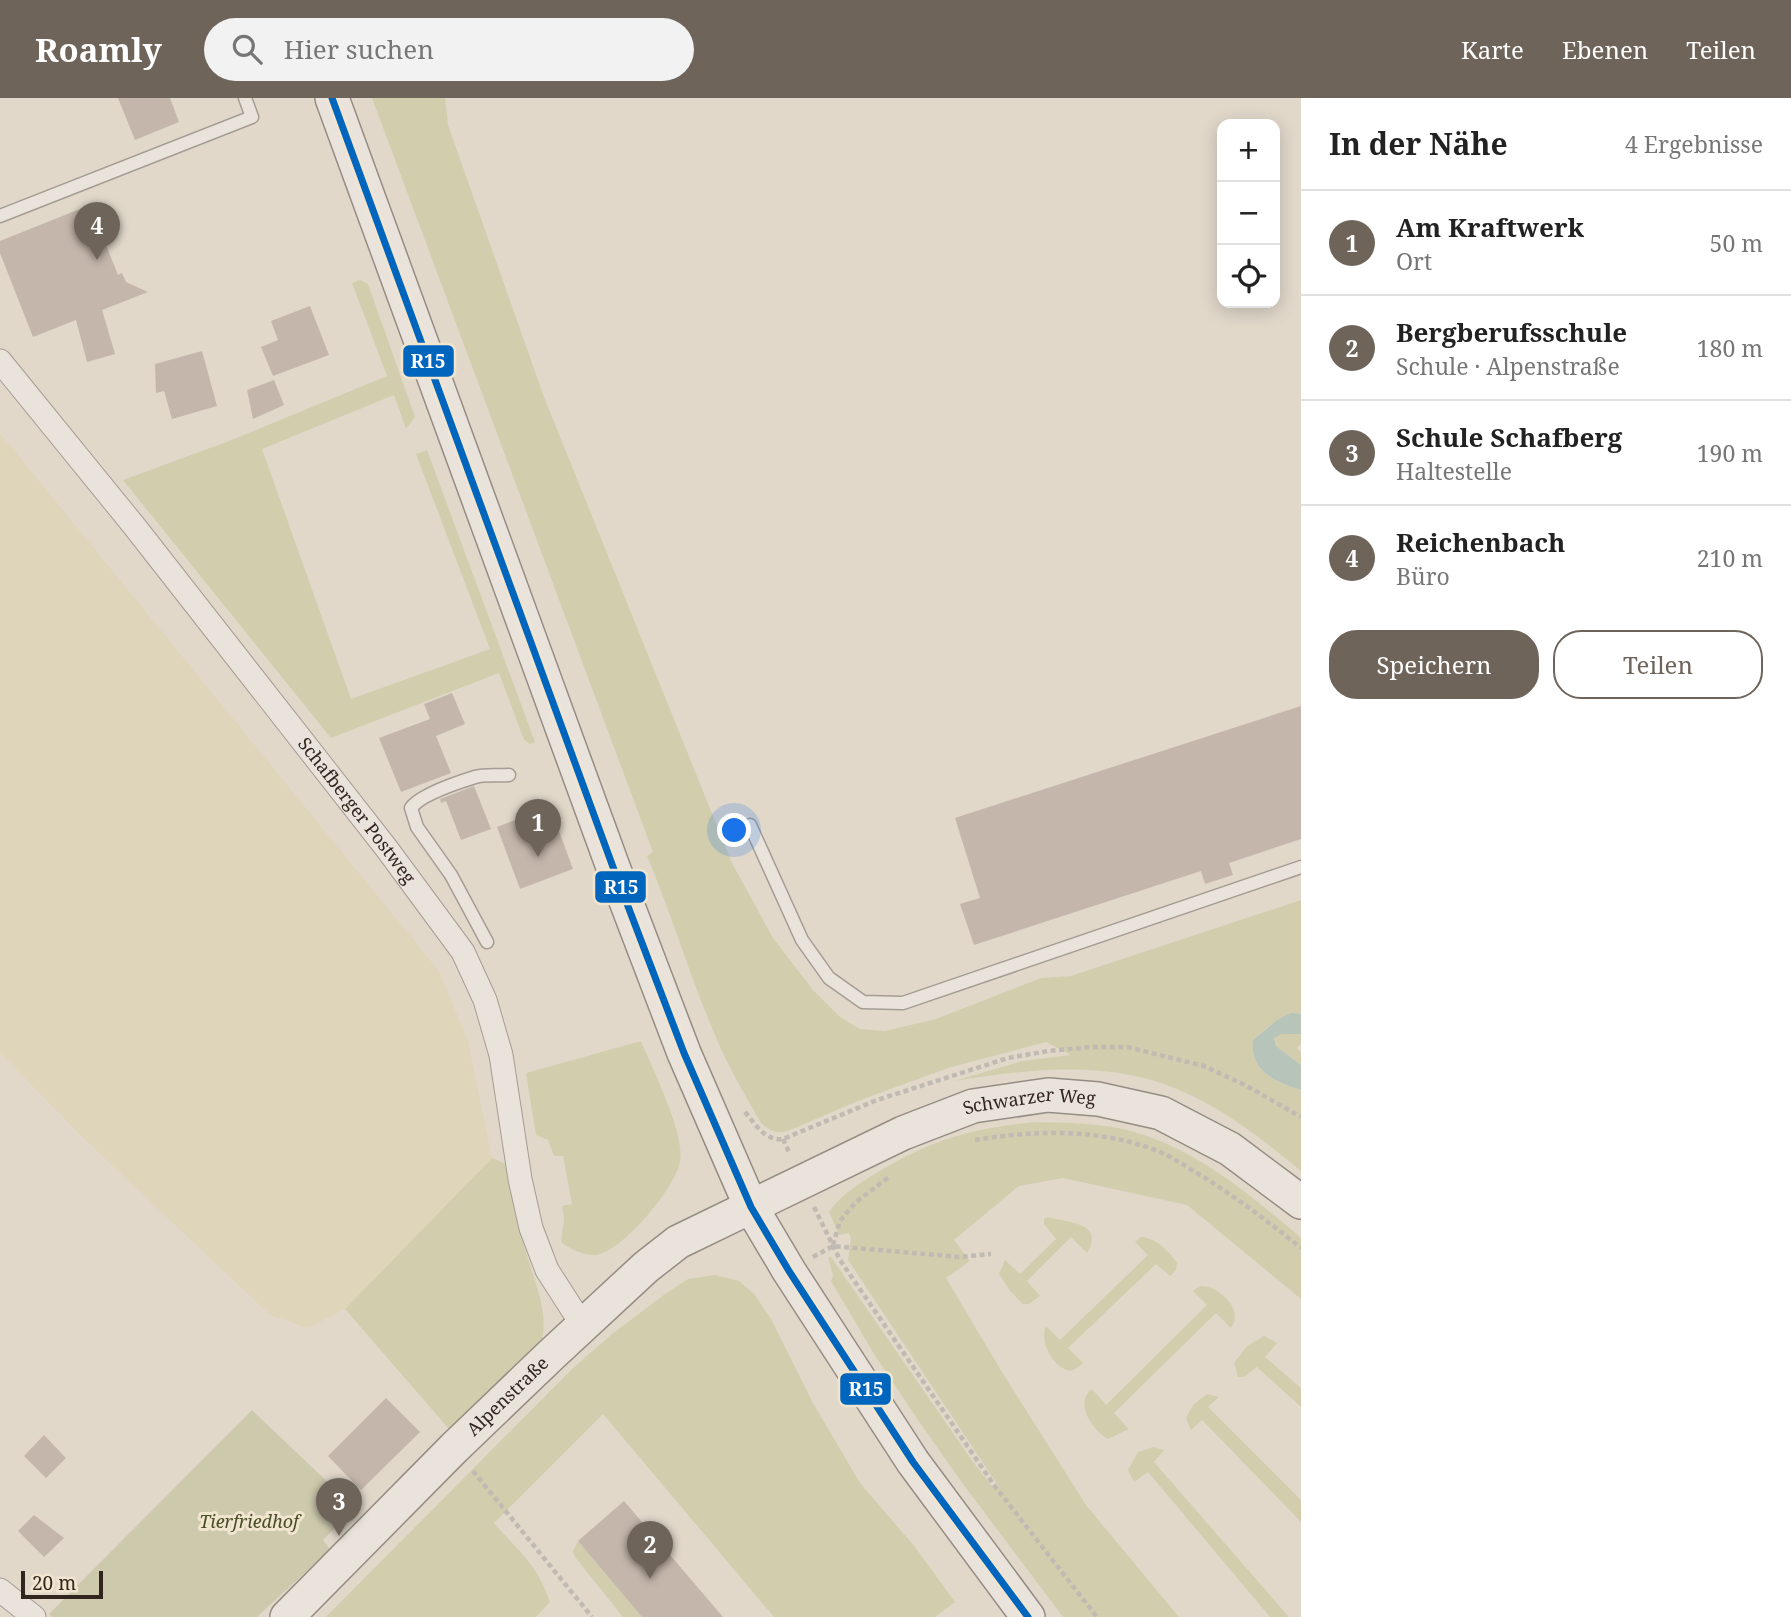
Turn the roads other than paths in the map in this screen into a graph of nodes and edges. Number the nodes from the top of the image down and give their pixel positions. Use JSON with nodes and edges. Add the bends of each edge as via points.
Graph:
{"nodes":[{"id":1,"x":244,"y":98,"type":"edge"},
{"id":2,"x":332,"y":98,"type":"edge"},
{"id":3,"x":0,"y":216,"type":"edge"},
{"id":4,"x":0,"y":360,"type":"edge"},
{"id":5,"x":509,"y":775,"type":"dead end"},
{"id":6,"x":750,"y":825,"type":"dead end"},
{"id":7,"x":1301,"y":867,"type":"edge"},
{"id":8,"x":487,"y":942,"type":"dead end"},
{"id":9,"x":1301,"y":1202,"type":"edge"},
{"id":10,"x":751,"y":1207,"type":"junction"},
{"id":11,"x":583,"y":1326,"type":"junction"},
{"id":12,"x":0,"y":1590,"type":"edge"},
{"id":13,"x":34,"y":1617,"type":"edge"},
{"id":14,"x":287,"y":1617,"type":"edge"},
{"id":15,"x":1028,"y":1617,"type":"edge"}],
"edges":[{"from":1,"to":3,"type":"lane","via":[[252,117]]},
{"from":2,"to":10,"type":"main road","via":[[613,867],[684,1053]]},
{"from":4,"to":11,"type":"street","name":"Schafberger Postweg","via":[[387,849],[463,952],[485,1000],[501,1055],[531,1228],[547,1270]]},
{"from":5,"to":8,"type":"lane","via":[[477,776],[424,797],[411,808],[417,827],[451,875]]},
{"from":6,"to":7,"type":"lane","via":[[802,940],[830,978],[863,1002],[903,1003]]},
{"from":9,"to":10,"type":"main road","name":"Schwarzer Weg","via":[[1230,1149],[1161,1113],[1098,1099],[1048,1096],[973,1106],[903,1133]]},
{"from":10,"to":11,"type":"main road","name":"Alpenstraße","via":[[678,1241]]},
{"from":10,"to":15,"type":"main road","via":[[913,1462]]},
{"from":11,"to":14,"type":"main road","name":"Alpenstraße"},
{"from":12,"to":13,"type":"street"}]}
